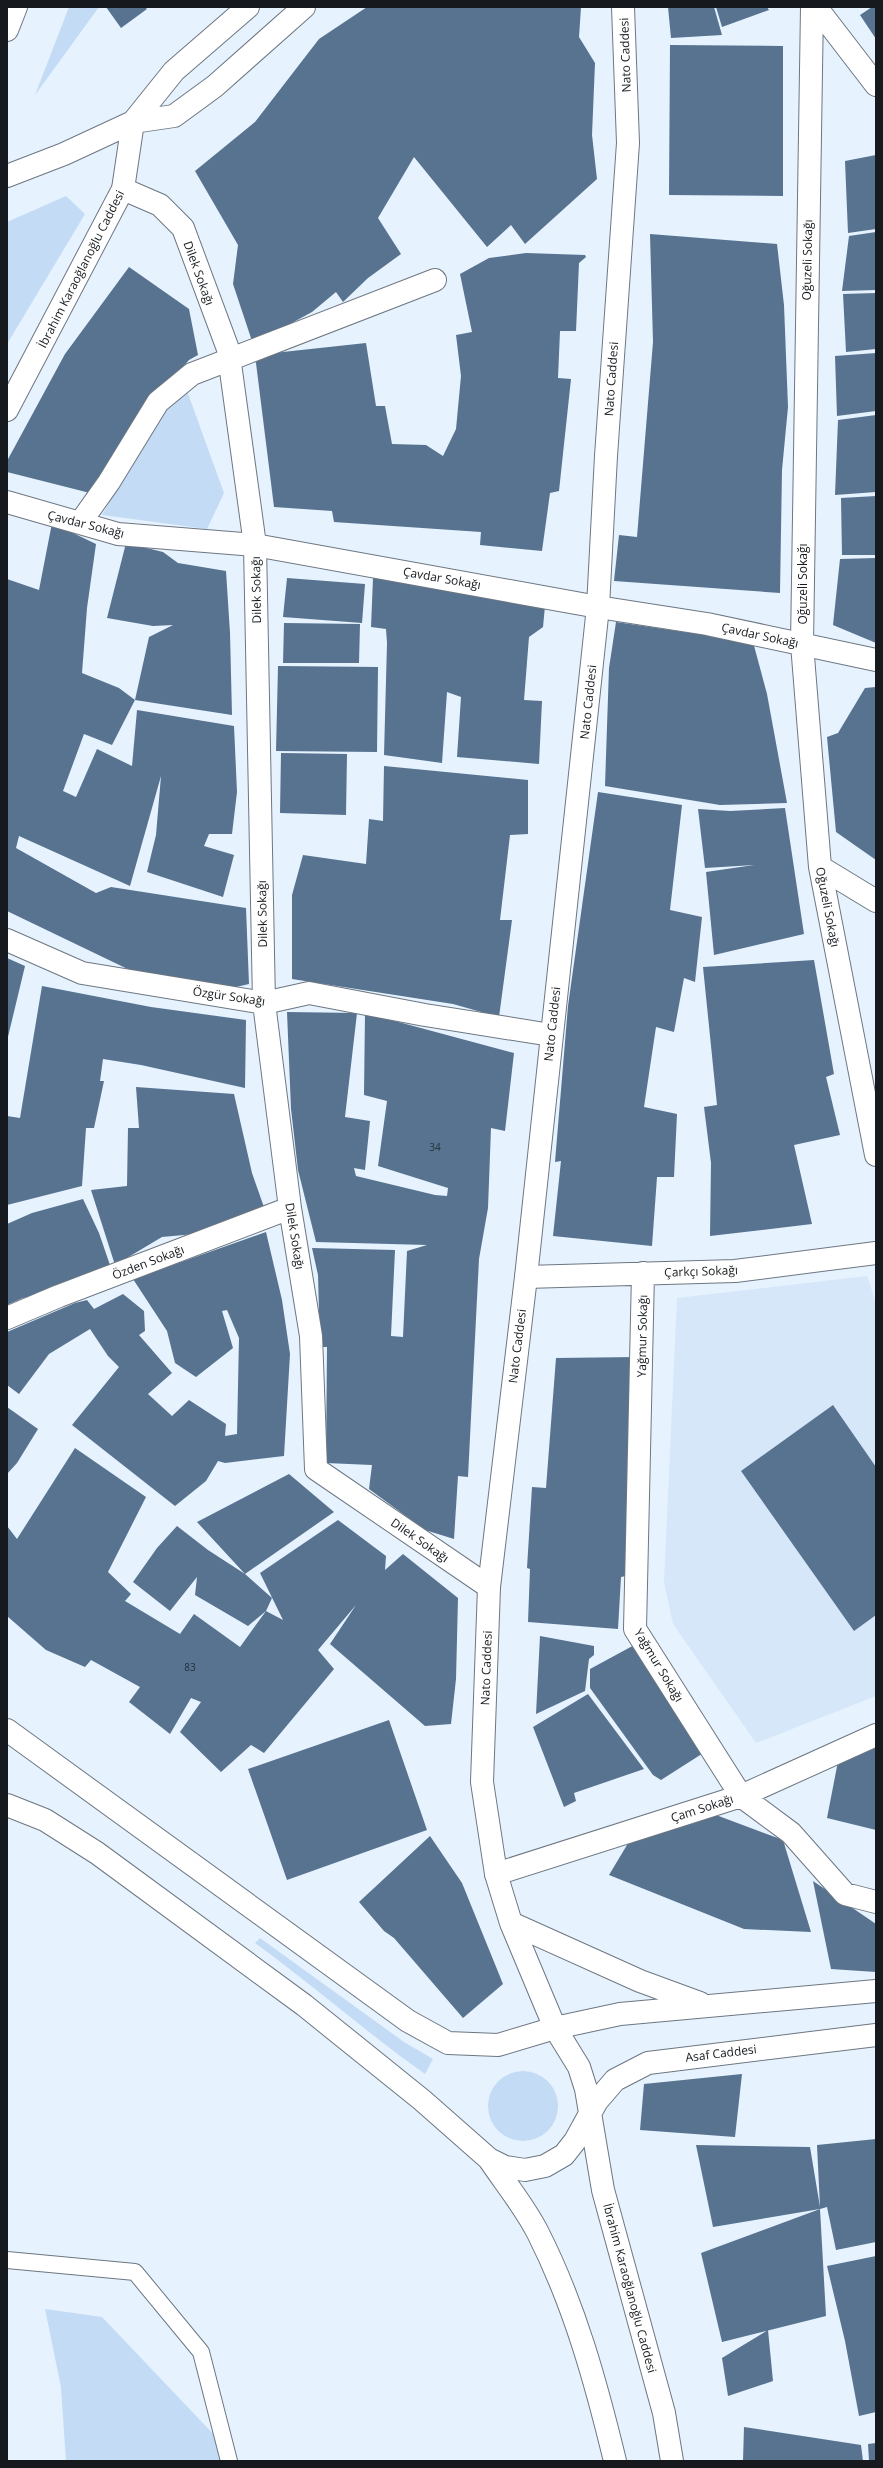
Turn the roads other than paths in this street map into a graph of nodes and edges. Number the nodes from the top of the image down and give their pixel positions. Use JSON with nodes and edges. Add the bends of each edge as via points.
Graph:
{"nodes":[{"id":1,"x":16,"y":7,"type":"edge"},
{"id":2,"x":248,"y":7,"type":"edge"},
{"id":3,"x":304,"y":7,"type":"edge"},
{"id":4,"x":623,"y":7,"type":"edge"},
{"id":5,"x":812,"y":7,"type":"edge"},
{"id":6,"x":816,"y":7,"type":"edge"},
{"id":7,"x":7,"y":30,"type":"edge"},
{"id":8,"x":876,"y":85,"type":"edge"},
{"id":9,"x":133,"y":122,"type":"junction"},
{"id":10,"x":7,"y":176,"type":"edge"},
{"id":11,"x":123,"y":189,"type":"junction"},
{"id":12,"x":435,"y":280,"type":"dead end"},
{"id":13,"x":229,"y":358,"type":"junction"},
{"id":14,"x":7,"y":410,"type":"edge"},
{"id":15,"x":7,"y":502,"type":"edge"},
{"id":16,"x":80,"y":523,"type":"junction"},
{"id":17,"x":255,"y":545,"type":"junction"},
{"id":18,"x":598,"y":607,"type":"junction"},
{"id":19,"x":802,"y":644,"type":"junction"},
{"id":20,"x":876,"y":660,"type":"edge"},
{"id":21,"x":820,"y":867,"type":"junction"},
{"id":22,"x":876,"y":901,"type":"edge"},
{"id":23,"x":7,"y":940,"type":"edge"},
{"id":24,"x":264,"y":1004,"type":"junction"},
{"id":25,"x":551,"y":1035,"type":"junction"},
{"id":26,"x":876,"y":1155,"type":"edge"},
{"id":27,"x":290,"y":1208,"type":"junction"},
{"id":28,"x":876,"y":1253,"type":"edge"},
{"id":29,"x":643,"y":1273,"type":"junction"},
{"id":30,"x":526,"y":1277,"type":"junction"},
{"id":31,"x":7,"y":1318,"type":"edge"},
{"id":32,"x":488,"y":1587,"type":"junction"},
{"id":33,"x":7,"y":1730,"type":"edge"},
{"id":34,"x":876,"y":1735,"type":"edge"},
{"id":35,"x":741,"y":1796,"type":"junction"},
{"id":36,"x":7,"y":1804,"type":"edge"},
{"id":37,"x":496,"y":1874,"type":"junction"},
{"id":38,"x":876,"y":1902,"type":"edge"},
{"id":39,"x":510,"y":1923,"type":"junction"},
{"id":40,"x":876,"y":1991,"type":"edge"},
{"id":41,"x":705,"y":2005,"type":"junction"},
{"id":42,"x":555,"y":2028,"type":"junction"},
{"id":43,"x":876,"y":2035,"type":"edge"},
{"id":44,"x":589,"y":2116,"type":"junction"},
{"id":45,"x":489,"y":2159,"type":"junction"},
{"id":46,"x":7,"y":2260,"type":"edge"},
{"id":47,"x":229,"y":2461,"type":"edge"},
{"id":48,"x":615,"y":2461,"type":"edge"},
{"id":49,"x":672,"y":2461,"type":"edge"}],
"edges":[{"from":1,"to":7,"type":"main road"},
{"from":2,"to":9,"type":"main road","name":"İbrahim Karaoğlanoğlu Caddesi","via":[[174,70]]},
{"from":3,"to":9,"type":"main road","via":[[215,86],[174,116]]},
{"from":4,"to":18,"type":"main road","name":"Nato Caddesi","via":[[628,143]]},
{"from":5,"to":19,"type":"main road","name":"Oğuzeli Sokağı"},
{"from":6,"to":8,"type":"main road"},
{"from":9,"to":10,"type":"main road","via":[[64,154]]},
{"from":9,"to":11,"type":"main road","name":"İbrahim Karaoğlanoğlu Caddesi"},
{"from":11,"to":13,"type":"main road","name":"Dilek Sokağı","via":[[160,205],[183,228],[228,349]]},
{"from":11,"to":14,"type":"main road","name":"İbrahim Karaoğlanoğlu Caddesi"},
{"from":12,"to":13,"type":"main road"},
{"from":13,"to":16,"type":"main road","via":[[192,374],[158,402],[109,482]]},
{"from":13,"to":17,"type":"main road","name":"Dilek Sokağı"},
{"from":15,"to":16,"type":"main road","name":"Çavdar Sokağı"},
{"from":16,"to":17,"type":"main road","name":"Çavdar Sokağı","via":[[118,534]]},
{"from":17,"to":18,"type":"main road","name":"Çavdar Sokağı"},
{"from":17,"to":24,"type":"main road","name":"Dilek Sokağı"},
{"from":18,"to":19,"type":"main road","name":"Çavdar Sokağı","via":[[707,624]]},
{"from":18,"to":25,"type":"main road","name":"Nato Caddesi"},
{"from":19,"to":20,"type":"main road","name":"Çavdar Sokağı"},
{"from":19,"to":21,"type":"main road","name":"Oğuzeli Sokağı"},
{"from":21,"to":22,"type":"main road"},
{"from":21,"to":26,"type":"main road","name":"Oğuzeli Sokağı"},
{"from":23,"to":24,"type":"main road","name":"Özgür Sokağı","via":[[82,973]]},
{"from":24,"to":25,"type":"main road","name":"Özgür Sokağı","via":[[309,993]]},
{"from":24,"to":27,"type":"main road","name":"Dilek Sokağı"},
{"from":25,"to":30,"type":"main road","name":"Nato Caddesi"},
{"from":27,"to":31,"type":"main road","name":"Özden Sokağı"},
{"from":27,"to":32,"type":"main road","name":"Dilek Sokağı","via":[[310,1336],[316,1468]]},
{"from":28,"to":29,"type":"main road","name":"Çarkçı Sokağı","via":[[735,1271]]},
{"from":29,"to":30,"type":"main road","name":"Çarkçı Sokağı"},
{"from":29,"to":35,"type":"main road","name":"Yağmur Sokağı","via":[[635,1629]]},
{"from":30,"to":32,"type":"main road","name":"Nato Caddesi"},
{"from":32,"to":37,"type":"main road","name":"Nato Caddesi","via":[[482,1782]]},
{"from":33,"to":42,"type":"main road","via":[[408,2021],[439,2040],[458,2045],[498,2045]]},
{"from":34,"to":35,"type":"main road"},
{"from":35,"to":37,"type":"main road","name":"Çam Sokağı"},
{"from":35,"to":38,"type":"main road","name":"Çam Sokağı","via":[[791,1833],[845,1894]]},
{"from":36,"to":45,"type":"main road","via":[[45,1820],[97,1853],[304,2006],[422,2100]]},
{"from":37,"to":39,"type":"main road","name":"Nato Caddesi"},
{"from":39,"to":41,"type":"main road","via":[[640,1981]]},
{"from":39,"to":42,"type":"main road","name":"Nato Caddesi"},
{"from":40,"to":41,"type":"main road"},
{"from":41,"to":42,"type":"main road","via":[[620,2014]]},
{"from":42,"to":44,"type":"main road","name":"İbrahim Karaoğlanoğlu Caddesi","via":[[579,2066],[586,2089]]},
{"from":43,"to":44,"type":"main road","name":"Asaf Caddesi","via":[[648,2063],[615,2080]]},
{"from":44,"to":45,"type":"main road","name":"Asaf Caddesi","via":[[564,2155],[544,2166],[525,2170],[504,2167]]},
{"from":44,"to":49,"type":"main road","name":"İbrahim Karaoğlanoğlu Caddesi","via":[[602,2190],[664,2412]]},
{"from":45,"to":48,"type":"main road","via":[[538,2232],[574,2315],[593,2374]]},
{"from":46,"to":47,"type":"lane","via":[[135,2272],[201,2352]]}]}
